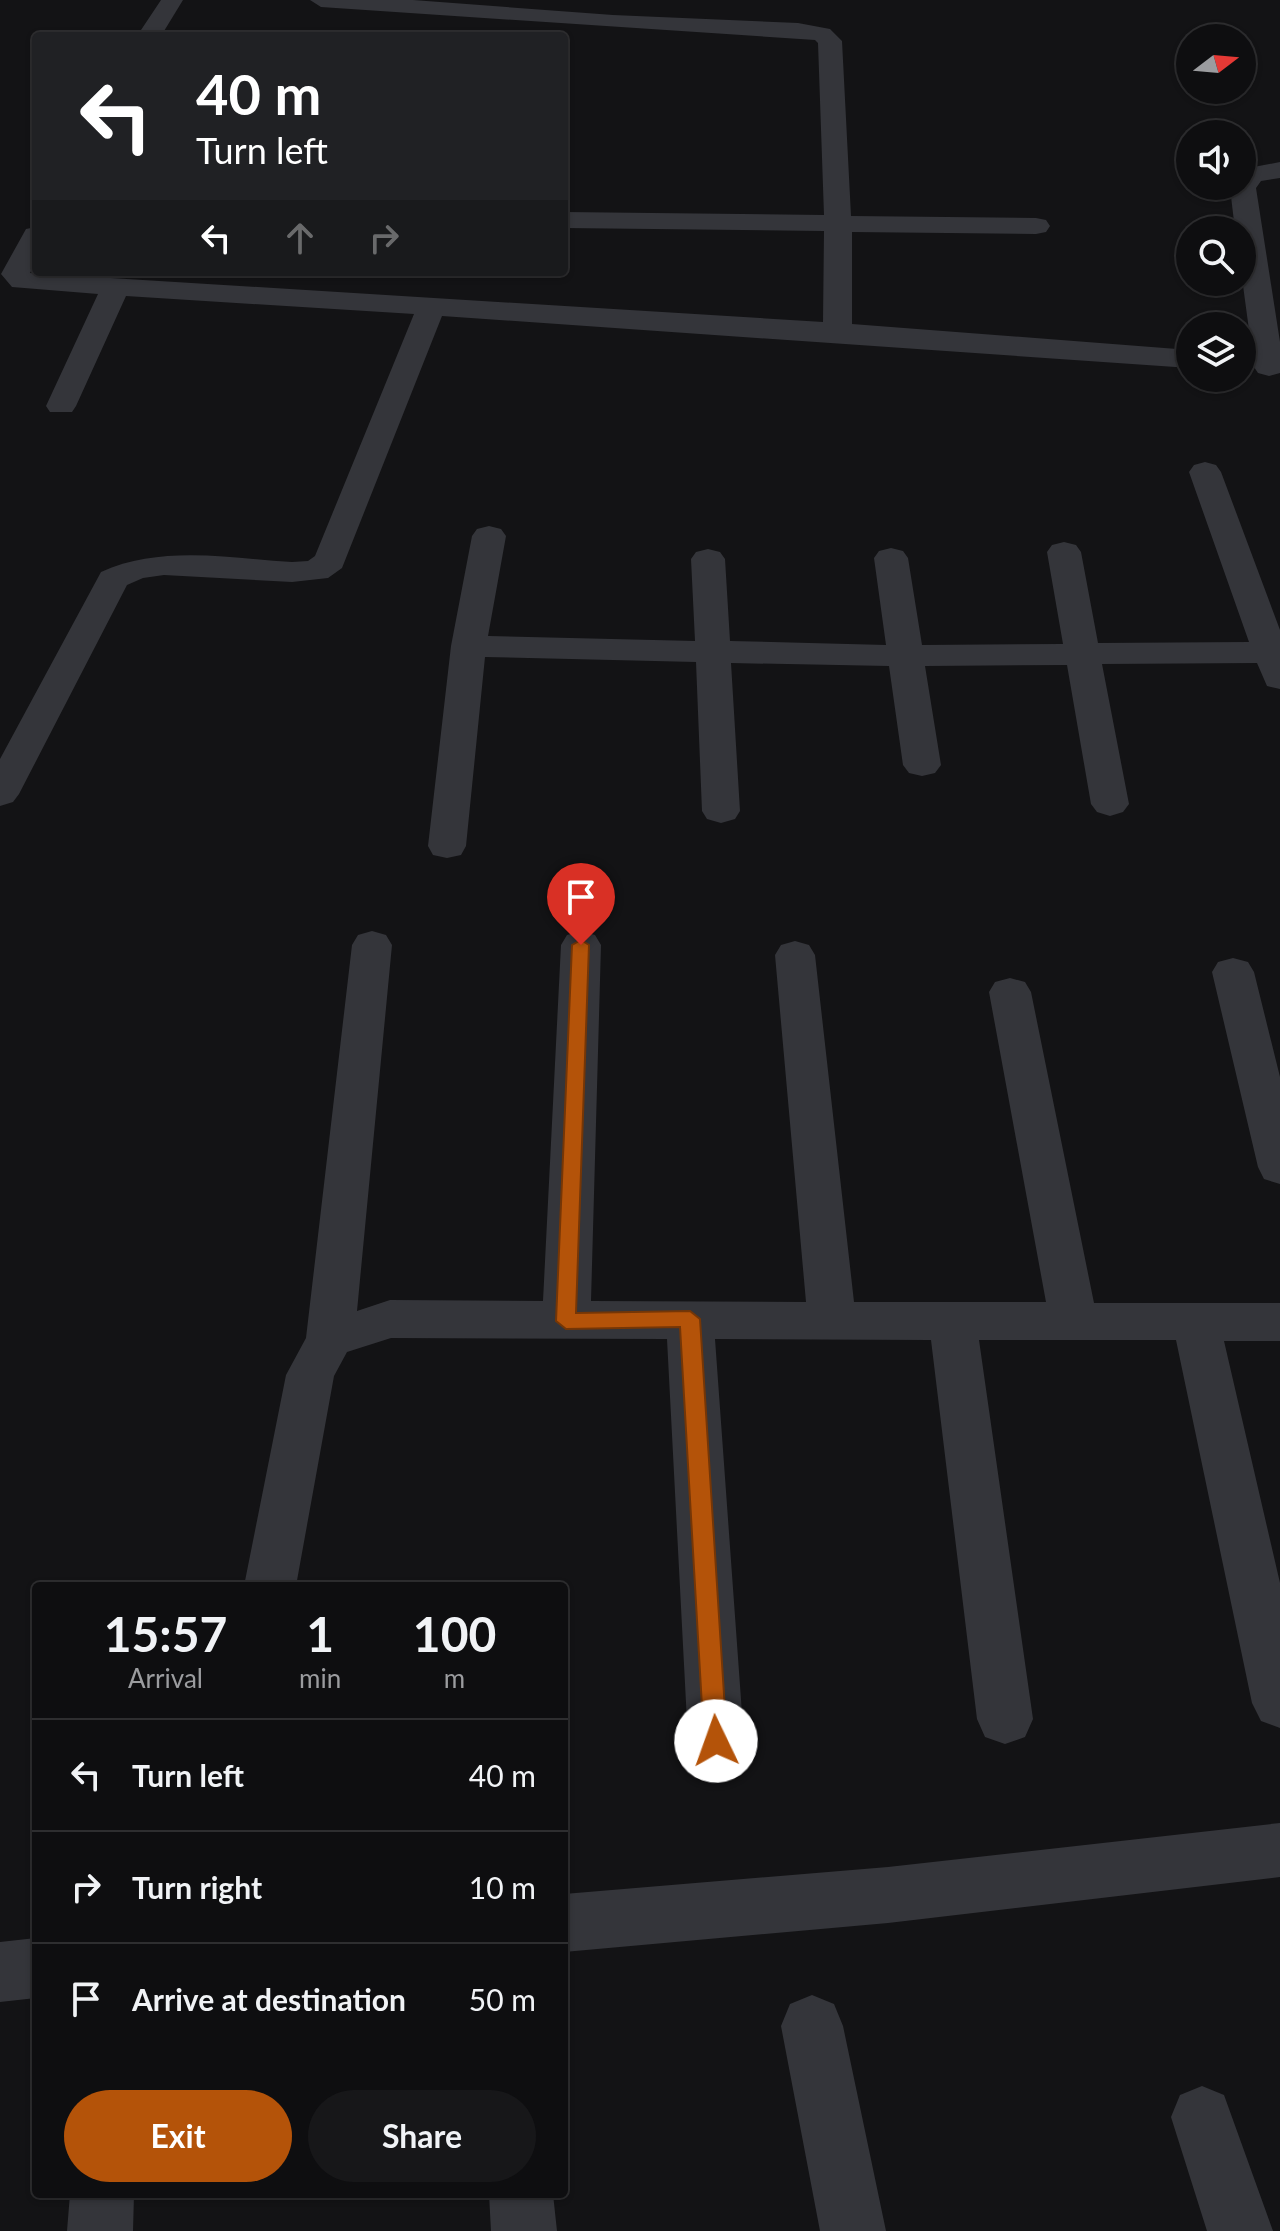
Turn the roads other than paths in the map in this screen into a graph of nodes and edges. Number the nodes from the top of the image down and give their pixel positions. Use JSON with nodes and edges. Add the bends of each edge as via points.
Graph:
{"nodes":[{"id":1,"x":172,"y":0,"type":"edge"},
{"id":2,"x":321,"y":0,"type":"edge"},
{"id":3,"x":152,"y":32,"type":"edge"},
{"id":4,"x":1280,"y":170,"type":"edge"},
{"id":5,"x":568,"y":220,"type":"edge"},
{"id":6,"x":838,"y":224,"type":"junction"},
{"id":7,"x":1036,"y":226,"type":"dead end"},
{"id":8,"x":32,"y":242,"type":"edge"},
{"id":9,"x":116,"y":287,"type":"junction"},
{"id":10,"x":11,"y":288,"type":"edge"},
{"id":11,"x":431,"y":308,"type":"junction"},
{"id":12,"x":837,"y":332,"type":"junction"},
{"id":13,"x":1176,"y":358,"type":"edge"},
{"id":14,"x":1264,"y":366,"type":"edge"},
{"id":15,"x":61,"y":406,"type":"dead end"},
{"id":16,"x":1205,"y":472,"type":"dead end"},
{"id":17,"x":489,"y":536,"type":"dead end"},
{"id":18,"x":1064,"y":552,"type":"dead end"},
{"id":19,"x":891,"y":558,"type":"dead end"},
{"id":20,"x":708,"y":559,"type":"dead end"},
{"id":21,"x":469,"y":646,"type":"junction"},
{"id":22,"x":710,"y":654,"type":"junction"},
{"id":23,"x":1082,"y":654,"type":"junction"},
{"id":24,"x":907,"y":656,"type":"junction"},
{"id":25,"x":1277,"y":661,"type":"edge"},
{"id":26,"x":922,"y":765,"type":"dead end"},
{"id":27,"x":0,"y":794,"type":"edge"},
{"id":28,"x":1110,"y":804,"type":"dead end"},
{"id":29,"x":721,"y":811,"type":"dead end"},
{"id":30,"x":447,"y":846,"type":"dead end"},
{"id":31,"x":372,"y":945,"type":"dead end"},
{"id":32,"x":581,"y":945,"type":"dead end"},
{"id":33,"x":795,"y":955,"type":"dead end"},
{"id":34,"x":1233,"y":972,"type":"dead end"},
{"id":35,"x":1010,"y":992,"type":"dead end"},
{"id":36,"x":1280,"y":1167,"type":"edge"},
{"id":37,"x":690,"y":1319,"type":"junction"},
{"id":38,"x":832,"y":1319,"type":"junction"},
{"id":39,"x":566,"y":1321,"type":"junction"},
{"id":40,"x":953,"y":1322,"type":"junction"},
{"id":41,"x":1196,"y":1322,"type":"junction"},
{"id":42,"x":1280,"y":1322,"type":"edge"},
{"id":43,"x":1074,"y":1323,"type":"junction"},
{"id":44,"x":330,"y":1339,"type":"junction"},
{"id":45,"x":271,"y":1582,"type":"edge"},
{"id":46,"x":1280,"y":1703,"type":"edge"},
{"id":47,"x":1005,"y":1719,"type":"dead end"},
{"id":48,"x":716,"y":1741,"type":"dead end"},
{"id":49,"x":1280,"y":1850,"type":"edge"},
{"id":50,"x":568,"y":1923,"type":"edge"},
{"id":51,"x":812,"y":2026,"type":"dead end"},
{"id":52,"x":1202,"y":2117,"type":"dead end"},
{"id":53,"x":102,"y":2198,"type":"edge"},
{"id":54,"x":521,"y":2198,"type":"edge"},
{"id":55,"x":100,"y":2231,"type":"edge"},
{"id":56,"x":524,"y":2231,"type":"edge"},
{"id":57,"x":853,"y":2231,"type":"edge"},
{"id":58,"x":1240,"y":2231,"type":"edge"}],
"edges":[{"from":1,"to":3,"type":"street"},
{"from":2,"to":6,"type":"street","via":[[822,34],[830,41]]},
{"from":4,"to":14,"type":"street","via":[[1252,175],[1243,188]]},
{"from":5,"to":6,"type":"street"},
{"from":6,"to":7,"type":"street"},
{"from":6,"to":12,"type":"street"},
{"from":8,"to":10,"type":"street"},
{"from":9,"to":10,"type":"street"},
{"from":9,"to":11,"type":"street"},
{"from":9,"to":15,"type":"street"},
{"from":11,"to":12,"type":"street"},
{"from":11,"to":27,"type":"street","via":[[330,561],[316,571],[292,572],[164,565],[113,579]]},
{"from":12,"to":13,"type":"street"},
{"from":16,"to":25,"type":"street"},
{"from":17,"to":21,"type":"street"},
{"from":18,"to":23,"type":"street"},
{"from":19,"to":24,"type":"street"},
{"from":20,"to":22,"type":"street"},
{"from":21,"to":22,"type":"street"},
{"from":21,"to":30,"type":"street"},
{"from":22,"to":24,"type":"street"},
{"from":22,"to":29,"type":"street"},
{"from":23,"to":24,"type":"street"},
{"from":23,"to":25,"type":"street"},
{"from":23,"to":28,"type":"street"},
{"from":24,"to":26,"type":"street"},
{"from":31,"to":44,"type":"street"},
{"from":32,"to":39,"type":"street"},
{"from":33,"to":38,"type":"street"},
{"from":34,"to":36,"type":"street"},
{"from":35,"to":43,"type":"street"},
{"from":37,"to":38,"type":"street"},
{"from":37,"to":39,"type":"street"},
{"from":37,"to":48,"type":"street"},
{"from":38,"to":40,"type":"street"},
{"from":39,"to":44,"type":"street","via":[[390,1319]]},
{"from":40,"to":43,"type":"street"},
{"from":40,"to":47,"type":"street"},
{"from":41,"to":42,"type":"street"},
{"from":41,"to":43,"type":"street"},
{"from":41,"to":46,"type":"street"},
{"from":44,"to":45,"type":"street","via":[[310,1375]]},
{"from":49,"to":50,"type":"street","via":[[888,1895]]},
{"from":51,"to":57,"type":"street"},
{"from":52,"to":58,"type":"street"},
{"from":53,"to":55,"type":"street"},
{"from":54,"to":56,"type":"street"}]}
